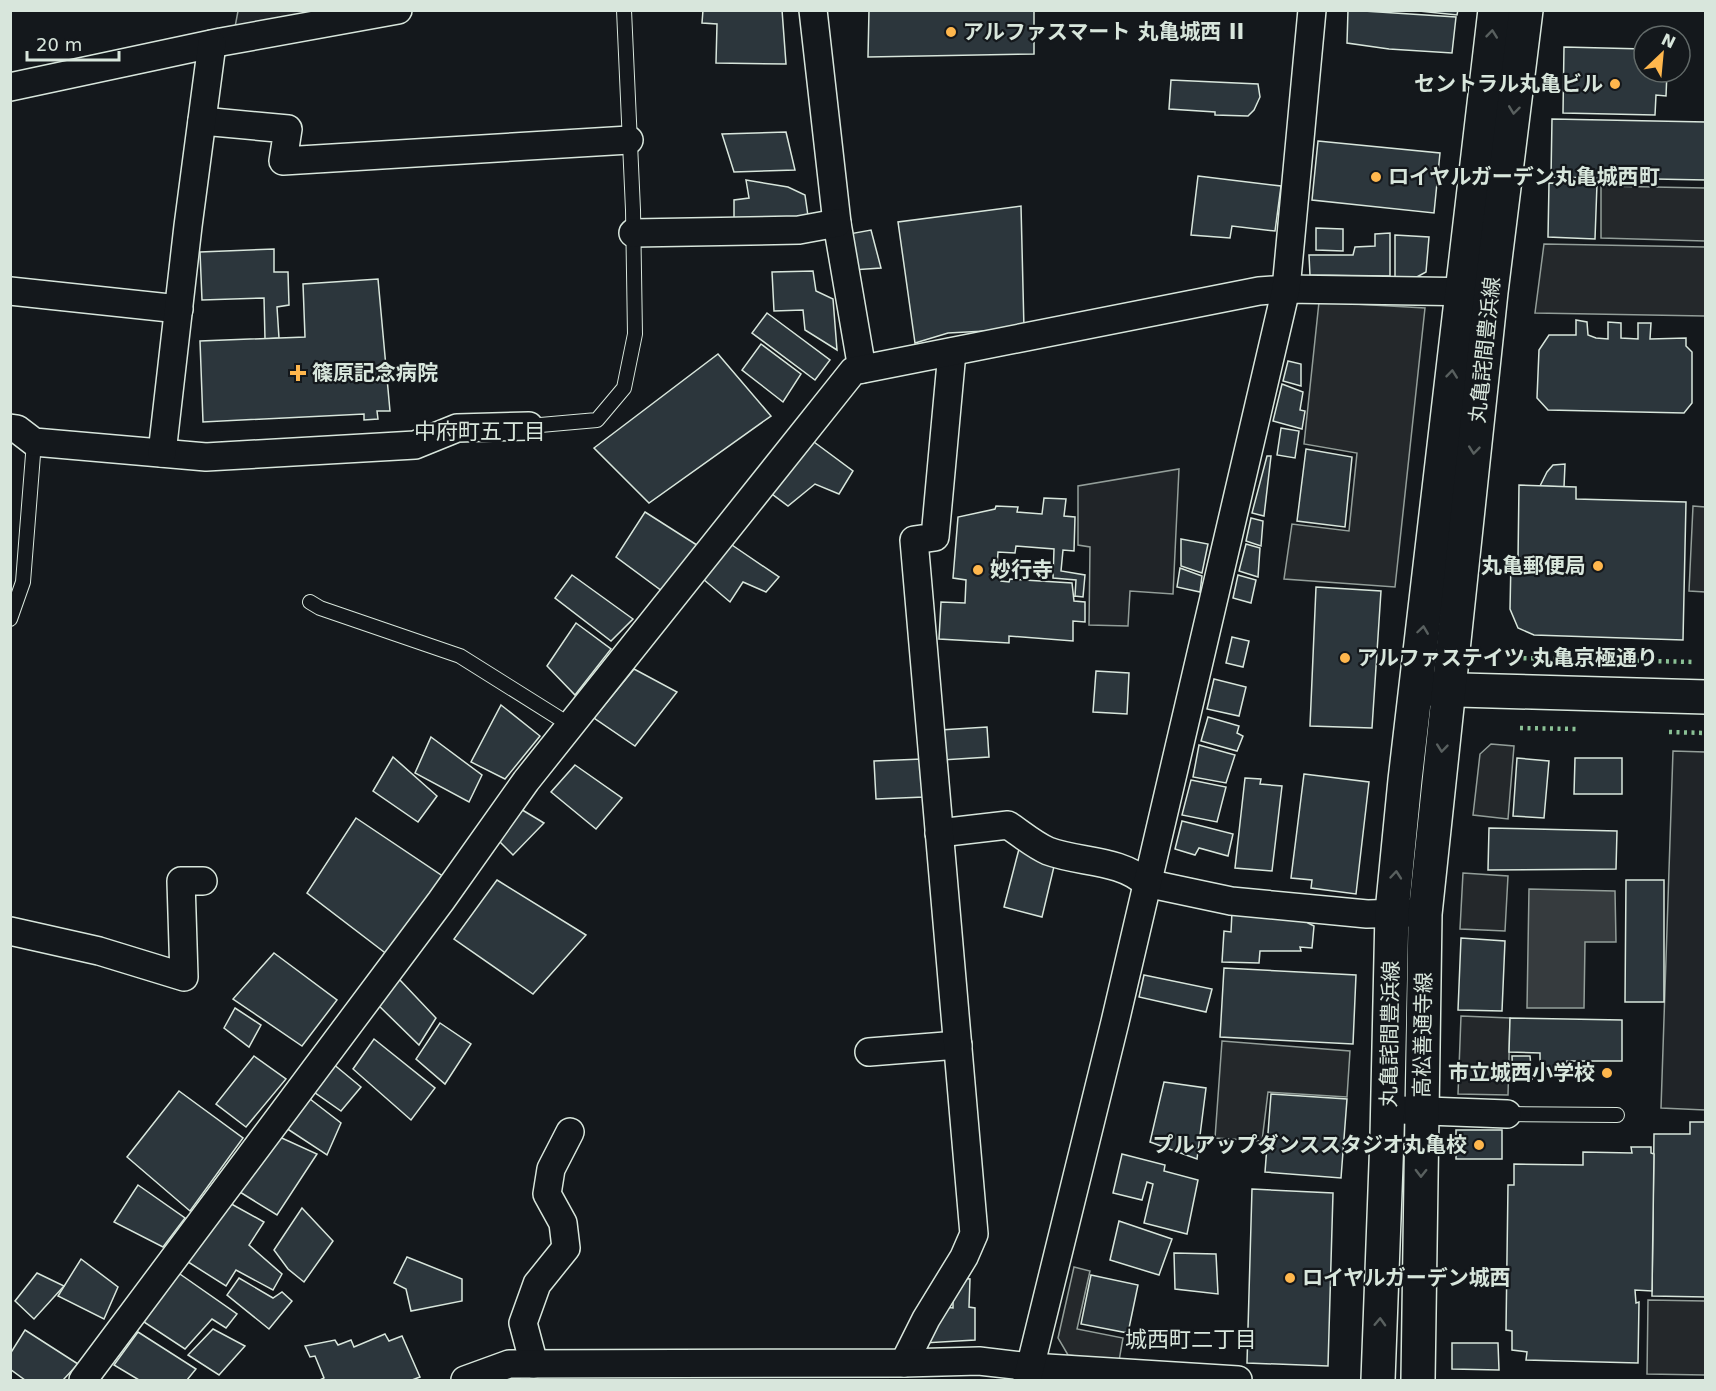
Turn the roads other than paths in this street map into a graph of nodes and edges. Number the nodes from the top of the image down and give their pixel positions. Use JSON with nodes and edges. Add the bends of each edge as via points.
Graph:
{"nodes":[{"id":1,"x":398,"y":10,"type":"edge"},
{"id":2,"x":624,"y":10,"type":"edge"},
{"id":3,"x":813,"y":10,"type":"edge"},
{"id":4,"x":1312,"y":10,"type":"edge"},
{"id":5,"x":1495,"y":10,"type":"edge"},
{"id":6,"x":1526,"y":10,"type":"edge"},
{"id":7,"x":212,"y":44,"type":"junction"},
{"id":8,"x":10,"y":87,"type":"edge"},
{"id":9,"x":202,"y":121,"type":"junction"},
{"id":10,"x":629,"y":140,"type":"junction"},
{"id":11,"x":837,"y":223,"type":"junction"},
{"id":12,"x":633,"y":233,"type":"junction"},
{"id":13,"x":1286,"y":289,"type":"junction"},
{"id":14,"x":10,"y":291,"type":"edge"},
{"id":15,"x":1476,"y":292,"type":"junction"},
{"id":16,"x":179,"y":309,"type":"junction"},
{"id":17,"x":952,"y":352,"type":"junction"},
{"id":18,"x":862,"y":369,"type":"junction"},
{"id":19,"x":529,"y":426,"type":"joint"},
{"id":20,"x":10,"y":428,"type":"edge"},
{"id":21,"x":34,"y":442,"type":"junction"},
{"id":22,"x":162,"y":453,"type":"junction"},
{"id":23,"x":310,"y":602,"type":"dead end"},
{"id":24,"x":10,"y":619,"type":"edge"},
{"id":25,"x":1415,"y":688,"type":"junction"},
{"id":26,"x":1448,"y":690,"type":"junction"},
{"id":27,"x":1706,"y":697,"type":"edge"},
{"id":28,"x":570,"y":725,"type":"junction"},
{"id":29,"x":939,"y":833,"type":"junction"},
{"id":30,"x":204,"y":881,"type":"dead end"},
{"id":31,"x":1146,"y":883,"type":"junction"},
{"id":32,"x":1392,"y":912,"type":"junction"},
{"id":33,"x":1425,"y":914,"type":"junction"},
{"id":34,"x":10,"y":931,"type":"edge"},
{"id":35,"x":958,"y":1045,"type":"junction"},
{"id":36,"x":869,"y":1052,"type":"dead end"},
{"id":37,"x":1388,"y":1109,"type":"junction"},
{"id":38,"x":1422,"y":1111,"type":"junction"},
{"id":39,"x":1507,"y":1114,"type":"joint"},
{"id":40,"x":1617,"y":1115,"type":"dead end"},
{"id":41,"x":570,"y":1131,"type":"dead end"},
{"id":42,"x":904,"y":1363,"type":"junction"},
{"id":43,"x":534,"y":1364,"type":"junction"},
{"id":44,"x":1029,"y":1374,"type":"edge"},
{"id":45,"x":83,"y":1380,"type":"edge"},
{"id":46,"x":465,"y":1380,"type":"edge"},
{"id":47,"x":1231,"y":1380,"type":"edge"},
{"id":48,"x":1238,"y":1380,"type":"edge"},
{"id":49,"x":1378,"y":1380,"type":"edge"},
{"id":50,"x":1418,"y":1380,"type":"edge"}],
"edges":[{"from":1,"to":7,"type":"street"},
{"from":2,"to":10,"type":"lane"},
{"from":3,"to":11,"type":"street"},
{"from":4,"to":13,"type":"street"},
{"from":15,"to":5,"type":"main road","name":"丸亀詫間豊浜線","one_way":true},
{"from":6,"to":15,"type":"main road","name":"丸亀詫間豊浜線","one_way":true},
{"from":7,"to":8,"type":"street"},
{"from":7,"to":9,"type":"street"},
{"from":9,"to":10,"type":"street","via":[[288,129],[283,161]]},
{"from":9,"to":16,"type":"street"},
{"from":10,"to":12,"type":"lane"},
{"from":11,"to":12,"type":"street","via":[[799,230]]},
{"from":11,"to":18,"type":"street"},
{"from":12,"to":19,"type":"lane","via":[[635,334],[624,388],[597,420]]},
{"from":13,"to":15,"type":"street"},
{"from":13,"to":17,"type":"street","via":[[1259,291]]},
{"from":13,"to":31,"type":"street"},
{"from":14,"to":16,"type":"street"},
{"from":25,"to":15,"type":"main road","name":"丸亀詫間豊浜線","one_way":true},
{"from":15,"to":26,"type":"main road","name":"丸亀詫間豊浜線","one_way":true},
{"from":16,"to":22,"type":"street"},
{"from":17,"to":18,"type":"street"},
{"from":17,"to":29,"type":"street","via":[[935,537],[914,540]]},
{"from":18,"to":28,"type":"street","via":[[852,371]]},
{"from":19,"to":22,"type":"street","via":[[457,428],[415,446],[206,457]]},
{"from":20,"to":21,"type":"street"},
{"from":21,"to":22,"type":"street"},
{"from":21,"to":24,"type":"lane","via":[[23,582]]},
{"from":23,"to":28,"type":"lane","via":[[460,656]]},
{"from":25,"to":26,"type":"main road"},
{"from":32,"to":25,"type":"main road","name":"丸亀詫間豊浜線","one_way":true},
{"from":26,"to":27,"type":"main road"},
{"from":26,"to":33,"type":"main road","name":"高松善通寺線","one_way":true},
{"from":28,"to":45,"type":"street"},
{"from":29,"to":31,"type":"street","via":[[1008,825],[1047,850],[1136,874]]},
{"from":29,"to":35,"type":"street"},
{"from":30,"to":34,"type":"street","via":[[181,881],[184,977],[99,951]]},
{"from":31,"to":32,"type":"street","via":[[1231,901],[1367,914]]},
{"from":31,"to":44,"type":"street"},
{"from":32,"to":33,"type":"street"},
{"from":32,"to":37,"type":"main road","name":"丸亀詫間豊浜線"},
{"from":33,"to":38,"type":"main road","name":"高松善通寺線"},
{"from":35,"to":36,"type":"street"},
{"from":35,"to":42,"type":"street","via":[[974,1234]]},
{"from":37,"to":38,"type":"street"},
{"from":49,"to":37,"type":"main road","name":"丸亀詫間豊浜線","one_way":true},
{"from":38,"to":39,"type":"street"},
{"from":38,"to":50,"type":"main road","name":"高松善通寺線","one_way":true},
{"from":39,"to":40,"type":"lane"},
{"from":41,"to":43,"type":"street","via":[[551,1169],[547,1194],[563,1223],[566,1248],[537,1284],[523,1323]]},
{"from":42,"to":43,"type":"street"},
{"from":42,"to":44,"type":"street","via":[[979,1361]]},
{"from":43,"to":46,"type":"street","via":[[508,1364]]},
{"from":44,"to":47,"type":"street"},
{"from":47,"to":48,"type":"street"}]}
